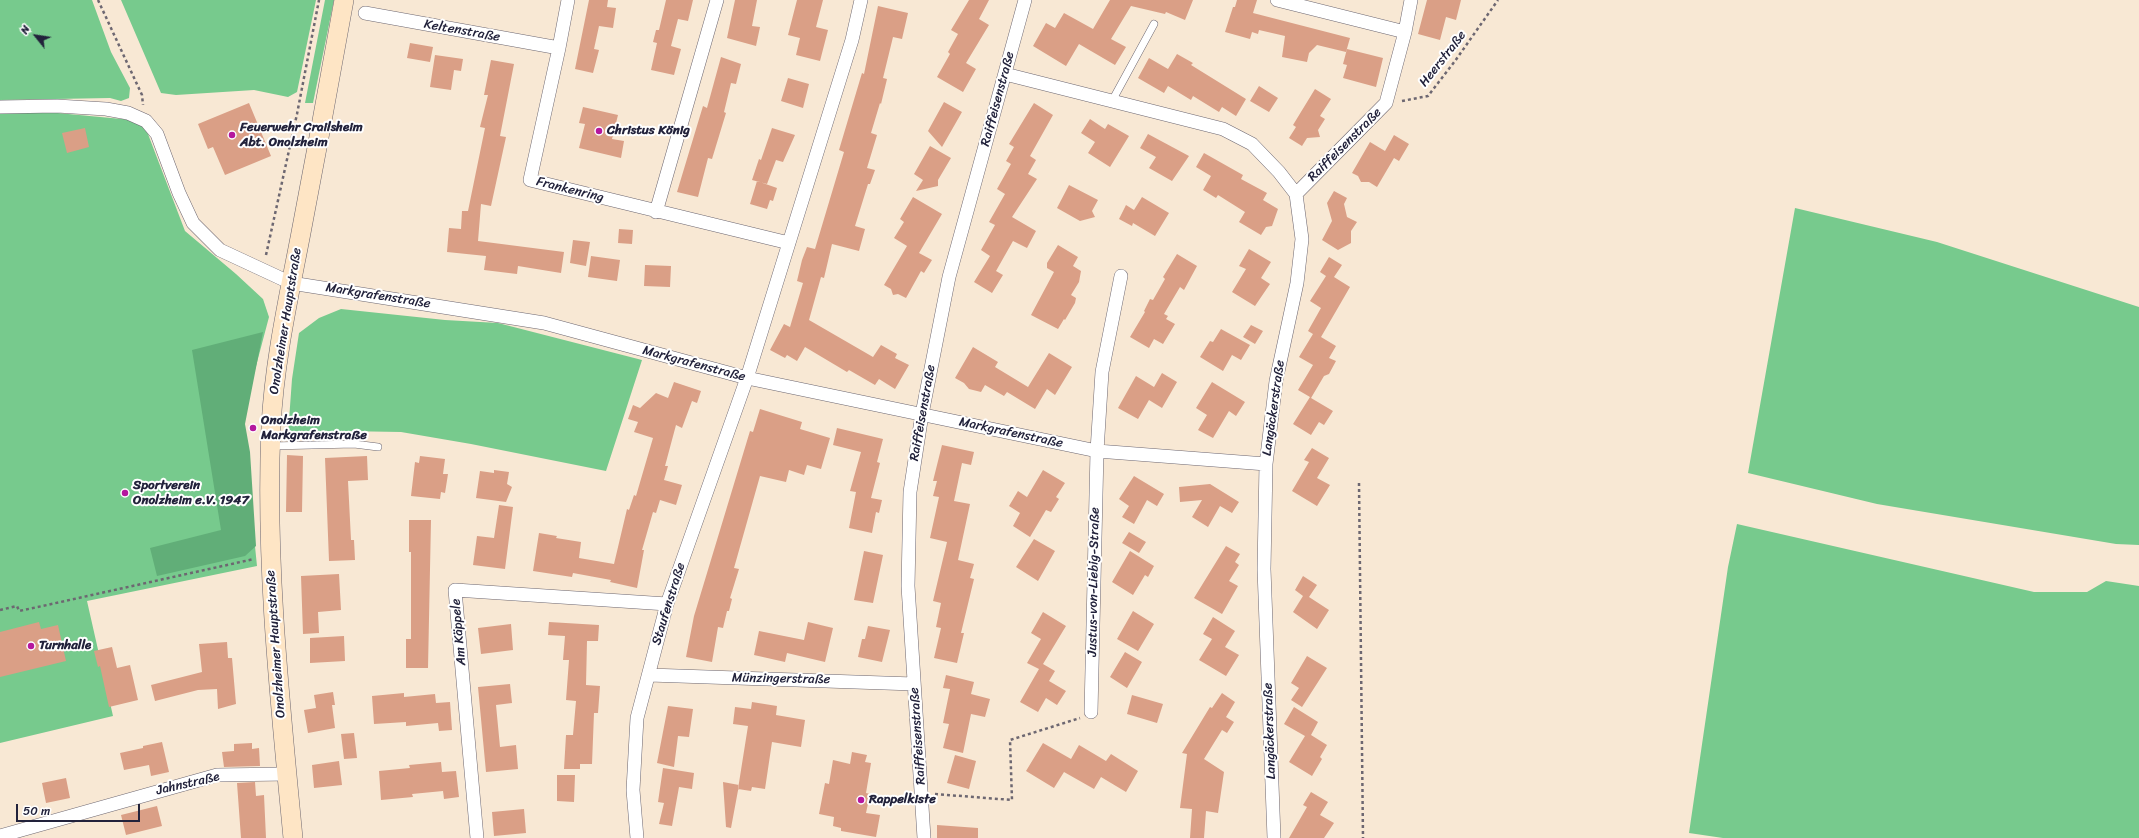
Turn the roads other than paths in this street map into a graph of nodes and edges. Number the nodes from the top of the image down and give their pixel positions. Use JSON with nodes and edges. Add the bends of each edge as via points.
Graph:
{"nodes":[{"id":1,"x":344,"y":0,"type":"edge"},
{"id":2,"x":568,"y":0,"type":"edge"},
{"id":3,"x":717,"y":0,"type":"edge"},
{"id":4,"x":861,"y":0,"type":"edge"},
{"id":5,"x":1025,"y":0,"type":"edge"},
{"id":6,"x":1277,"y":0,"type":"edge"},
{"id":7,"x":1411,"y":0,"type":"edge"},
{"id":8,"x":365,"y":13,"type":"dead end"},
{"id":9,"x":1154,"y":24,"type":"dead end"},
{"id":10,"x":1405,"y":32,"type":"junction"},
{"id":11,"x":559,"y":48,"type":"junction"},
{"id":12,"x":1005,"y":74,"type":"junction"},
{"id":13,"x":1112,"y":101,"type":"junction"},
{"id":14,"x":0,"y":107,"type":"edge"},
{"id":15,"x":1296,"y":194,"type":"junction"},
{"id":16,"x":656,"y":212,"type":"junction"},
{"id":17,"x":789,"y":243,"type":"junction"},
{"id":18,"x":1121,"y":276,"type":"dead end"},
{"id":19,"x":291,"y":283,"type":"junction"},
{"id":20,"x":747,"y":378,"type":"junction"},
{"id":21,"x":922,"y":414,"type":"junction"},
{"id":22,"x":271,"y":446,"type":"junction"},
{"id":23,"x":378,"y":447,"type":"dead end"},
{"id":24,"x":1097,"y":451,"type":"junction"},
{"id":25,"x":1266,"y":464,"type":"junction"},
{"id":26,"x":667,"y":604,"type":"junction"},
{"id":27,"x":649,"y":675,"type":"junction"},
{"id":28,"x":914,"y":684,"type":"junction"},
{"id":29,"x":1091,"y":712,"type":"road end"},
{"id":30,"x":287,"y":774,"type":"junction"},
{"id":31,"x":0,"y":836,"type":"edge"},
{"id":32,"x":293,"y":838,"type":"edge"},
{"id":33,"x":477,"y":838,"type":"edge"},
{"id":34,"x":637,"y":838,"type":"edge"},
{"id":35,"x":924,"y":838,"type":"edge"},
{"id":36,"x":1274,"y":838,"type":"edge"}],
"edges":[{"from":1,"to":19,"type":"main road","name":"Onolzheimer Hauptstraße"},
{"from":2,"to":11,"type":"street","name":"Frankenring"},
{"from":3,"to":16,"type":"street"},
{"from":4,"to":17,"type":"street","via":[[852,40]]},
{"from":5,"to":12,"type":"street","name":"Raiffeisenstraße"},
{"from":6,"to":10,"type":"street"},
{"from":7,"to":10,"type":"street","name":"Raiffeisenstraße"},
{"from":8,"to":11,"type":"street","name":"Keltenstraße"},
{"from":9,"to":13,"type":"lane"},
{"from":10,"to":15,"type":"street","name":"Raiffeisenstraße","via":[[1386,103]]},
{"from":11,"to":16,"type":"street","name":"Frankenring","via":[[530,180]]},
{"from":12,"to":13,"type":"street","name":"Langäckerstraße"},
{"from":12,"to":21,"type":"street","name":"Raiffeisenstraße","via":[[949,277]]},
{"from":13,"to":15,"type":"street","name":"Langäckerstraße","via":[[1222,129],[1252,144]]},
{"from":14,"to":19,"type":"street","name":"Markgrafenstraße","via":[[57,106],[106,109],[128,113],[146,121],[157,134],[193,223],[220,250]]},
{"from":15,"to":25,"type":"street","name":"Langäckerstraße","via":[[1302,238],[1297,283],[1276,381]]},
{"from":16,"to":17,"type":"street","name":"Frankenring"},
{"from":17,"to":20,"type":"street"},
{"from":18,"to":24,"type":"street","via":[[1102,372]]},
{"from":19,"to":20,"type":"street","name":"Markgrafenstraße","via":[[544,323]]},
{"from":19,"to":22,"type":"main road","name":"Onolzheimer Hauptstraße","via":[[279,358]]},
{"from":20,"to":21,"type":"street","name":"Markgrafenstraße"},
{"from":20,"to":26,"type":"street","name":"Staufenstraße"},
{"from":21,"to":24,"type":"street","name":"Markgrafenstraße"},
{"from":21,"to":28,"type":"street","name":"Raiffeisenstraße","via":[[910,492],[908,586]]},
{"from":22,"to":23,"type":"lane","via":[[354,444]]},
{"from":22,"to":30,"type":"main road","name":"Onolzheimer Hauptstraße","via":[[270,556]]},
{"from":24,"to":25,"type":"street","name":"Markgrafenstraße"},
{"from":24,"to":29,"type":"street","name":"Justus-von-Liebig-Straße"},
{"from":25,"to":36,"type":"street","name":"Langäckerstraße","via":[[1264,569]]},
{"from":26,"to":27,"type":"street","name":"Staufenstraße"},
{"from":26,"to":33,"type":"street","name":"Am Käppele","via":[[455,590]]},
{"from":27,"to":28,"type":"street","name":"Münzingerstraße"},
{"from":27,"to":34,"type":"street","name":"Staufenstraße","via":[[637,718],[633,790]]},
{"from":28,"to":35,"type":"street","name":"Raiffeisenstraße"},
{"from":30,"to":31,"type":"street","name":"Jahnstraße","via":[[217,775]]},
{"from":30,"to":32,"type":"main road","name":"Onolzheimer Hauptstraße"}]}
